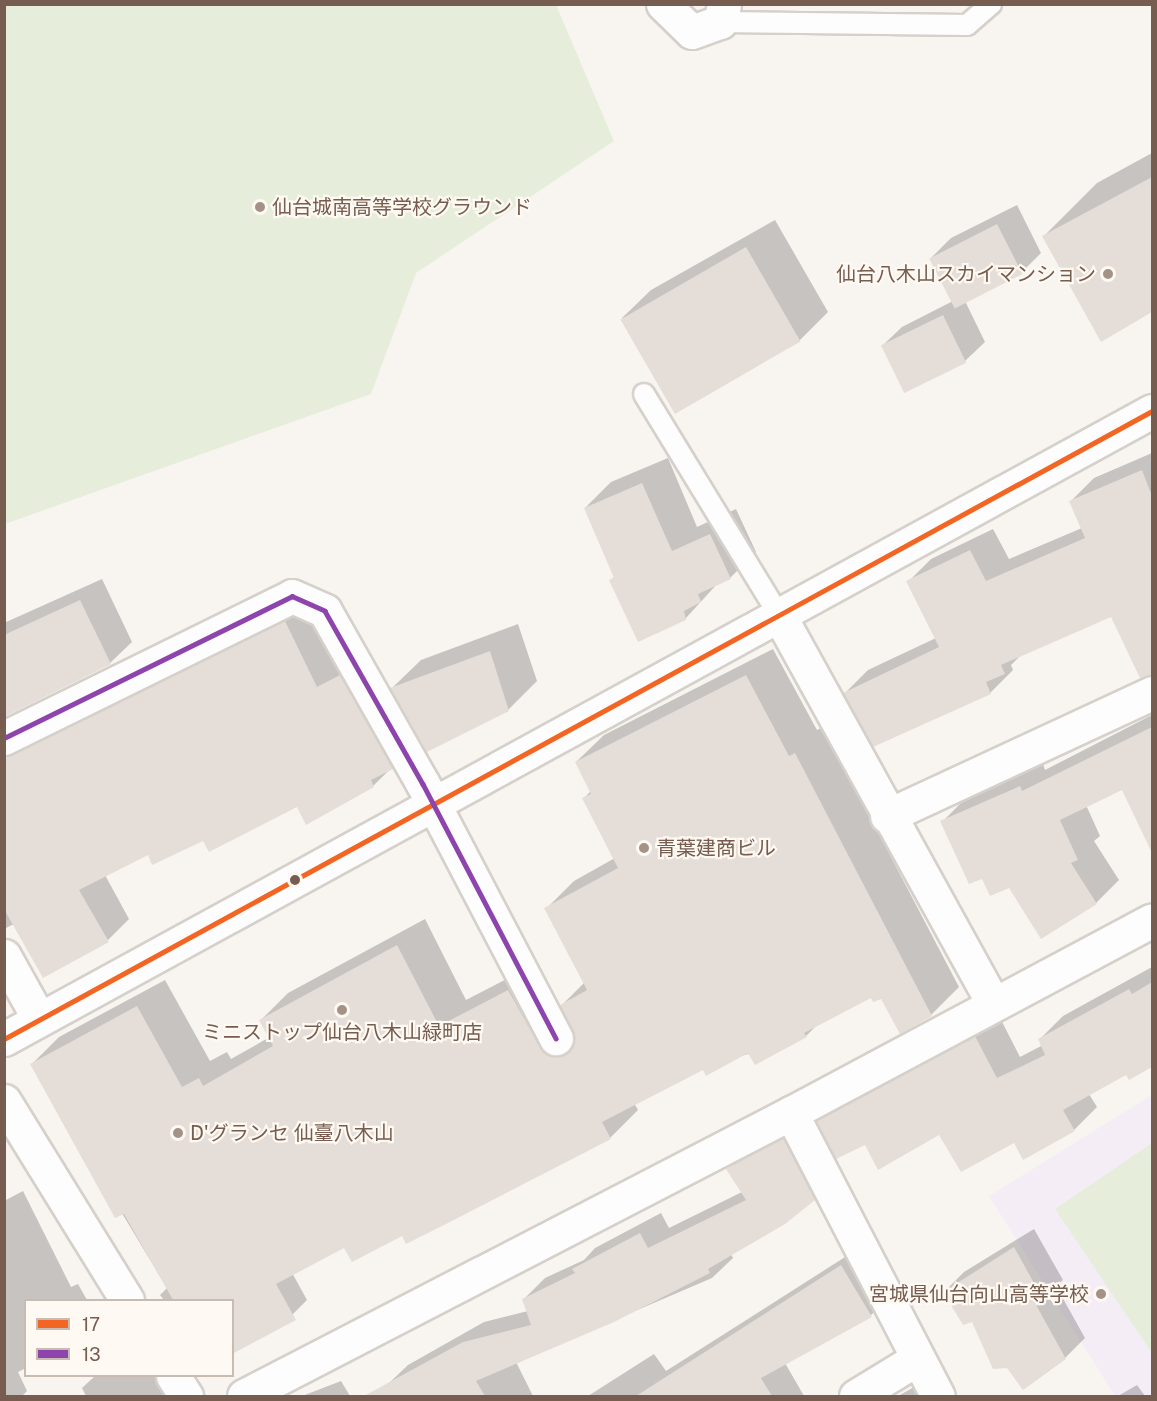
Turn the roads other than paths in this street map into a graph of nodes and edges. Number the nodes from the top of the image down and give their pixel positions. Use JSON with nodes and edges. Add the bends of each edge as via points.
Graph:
{"nodes":[{"id":1,"x":663,"y":4,"type":"edge"},
{"id":2,"x":991,"y":4,"type":"edge"},
{"id":3,"x":722,"y":13,"type":"edge"},
{"id":4,"x":644,"y":394,"type":"dead end"},
{"id":5,"x":1152,"y":411,"type":"edge"},
{"id":6,"x":780,"y":617,"type":"junction"},
{"id":7,"x":1152,"y":693,"type":"edge"},
{"id":8,"x":4,"y":738,"type":"edge"},
{"id":9,"x":434,"y":806,"type":"junction"},
{"id":10,"x":887,"y":816,"type":"junction"},
{"id":11,"x":1152,"y":920,"type":"edge"},
{"id":12,"x":4,"y":956,"type":"edge"},
{"id":13,"x":994,"y":1004,"type":"junction"},
{"id":14,"x":39,"y":1019,"type":"junction"},
{"id":15,"x":556,"y":1038,"type":"dead end"},
{"id":16,"x":4,"y":1039,"type":"edge"},
{"id":17,"x":4,"y":1101,"type":"edge"},
{"id":18,"x":791,"y":1113,"type":"junction"},
{"id":19,"x":126,"y":1299,"type":"edge"},
{"id":20,"x":917,"y":1359,"type":"junction"},
{"id":21,"x":174,"y":1377,"type":"edge"},
{"id":22,"x":186,"y":1396,"type":"edge"},
{"id":23,"x":244,"y":1396,"type":"edge"},
{"id":24,"x":856,"y":1396,"type":"edge"},
{"id":25,"x":938,"y":1396,"type":"edge"}],
"edges":[{"from":1,"to":3,"type":"street","via":[[692,32]]},
{"from":2,"to":3,"type":"lane","via":[[967,25]]},
{"from":4,"to":6,"type":"lane"},
{"from":5,"to":6,"type":"street"},
{"from":6,"to":9,"type":"street"},
{"from":6,"to":10,"type":"street"},
{"from":7,"to":10,"type":"street"},
{"from":8,"to":9,"type":"street","via":[[292,596],[325,610]]},
{"from":9,"to":14,"type":"street"},
{"from":9,"to":15,"type":"street"},
{"from":10,"to":13,"type":"street"},
{"from":11,"to":13,"type":"street"},
{"from":12,"to":14,"type":"street"},
{"from":13,"to":18,"type":"street"},
{"from":14,"to":16,"type":"street"},
{"from":17,"to":19,"type":"street"},
{"from":18,"to":20,"type":"street"},
{"from":18,"to":23,"type":"street"},
{"from":20,"to":24,"type":"street"},
{"from":20,"to":25,"type":"street"},
{"from":21,"to":22,"type":"street"}]}
